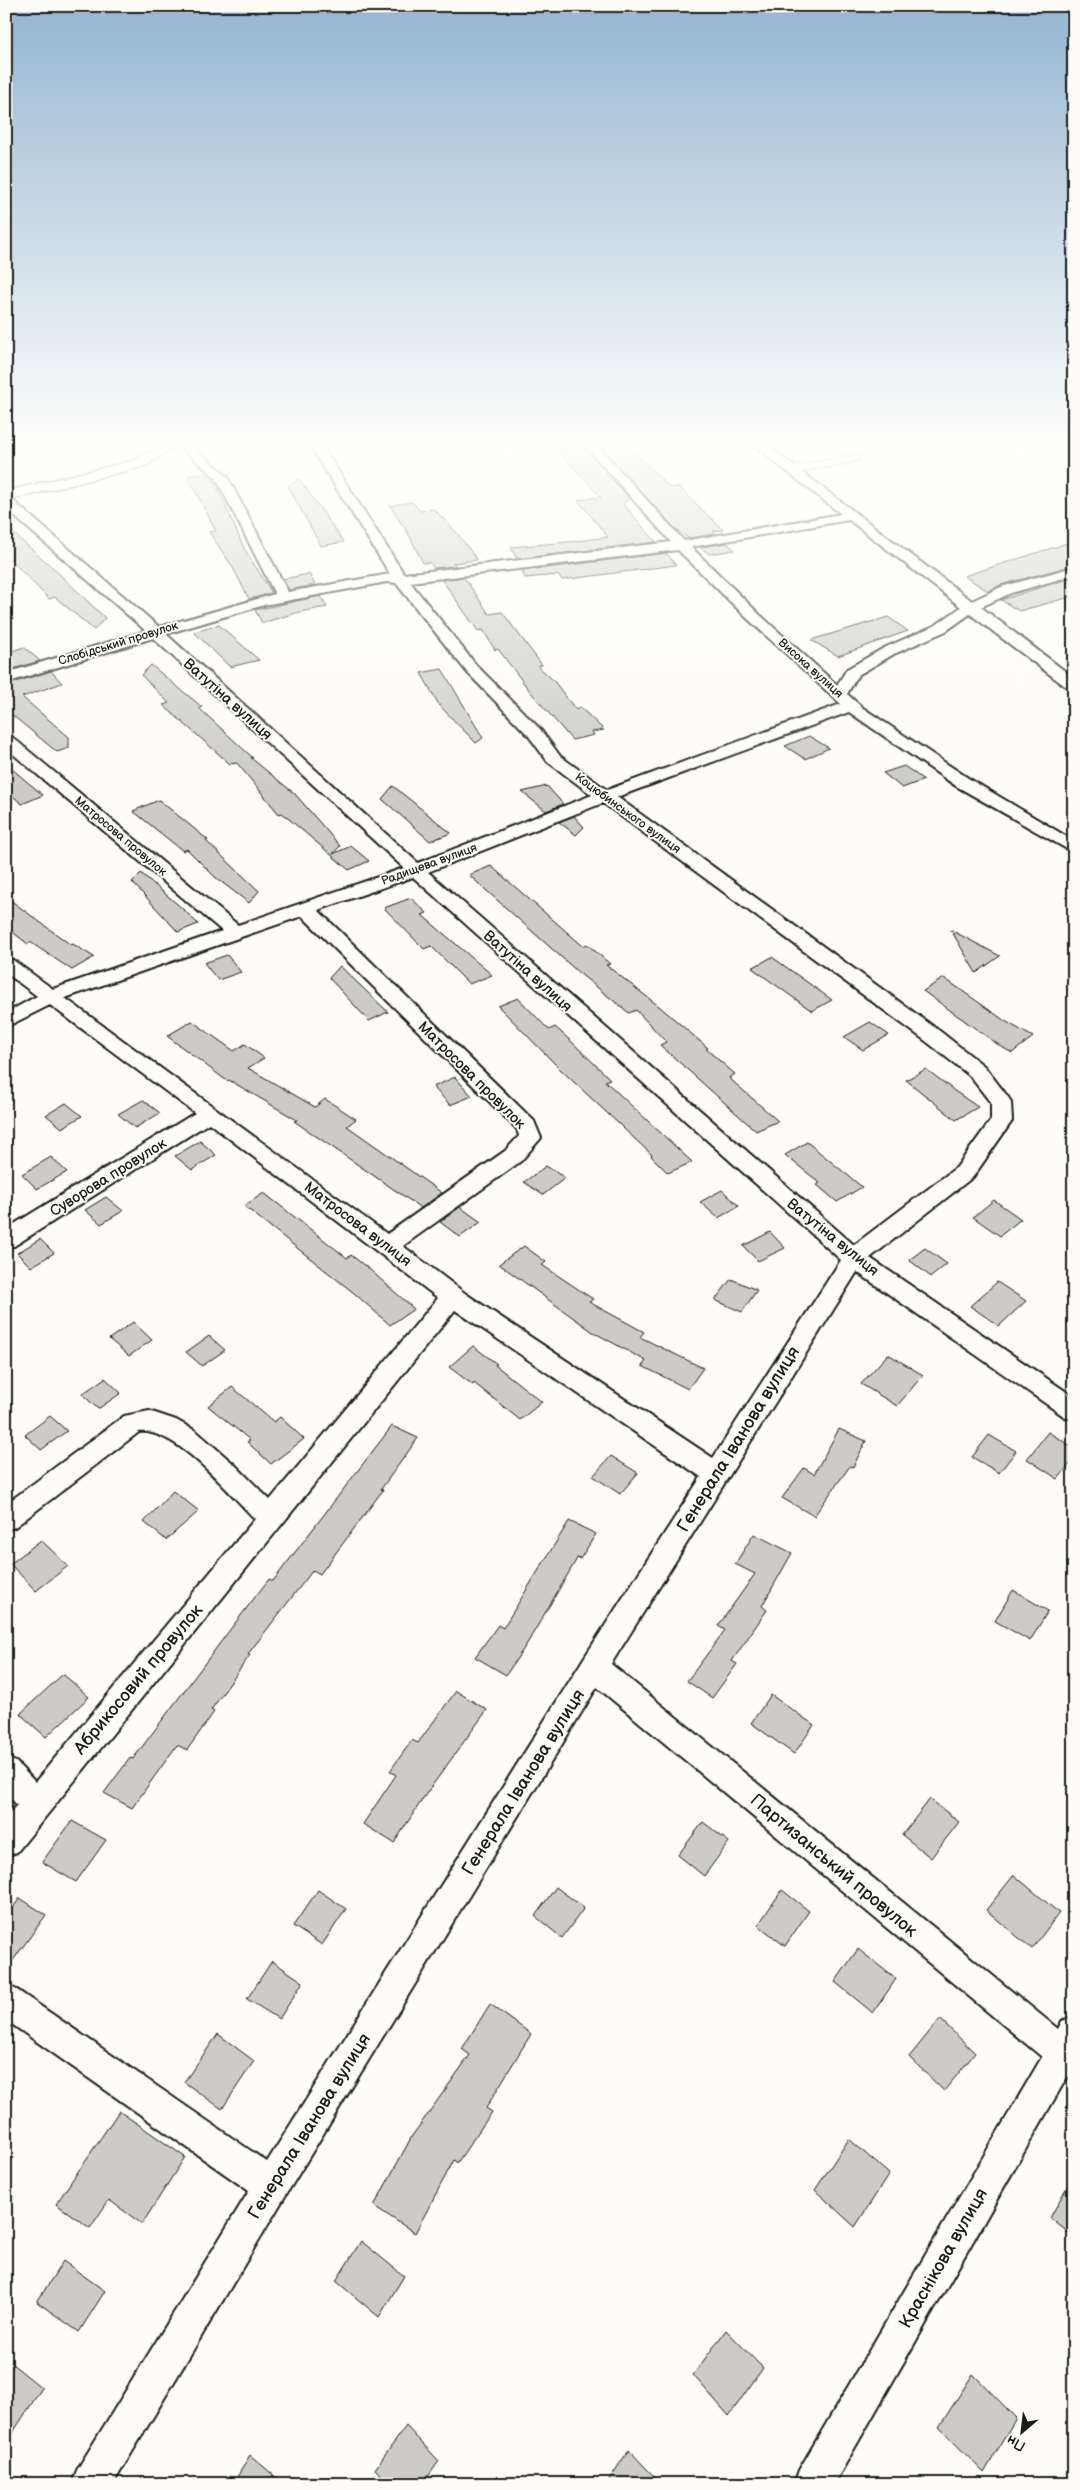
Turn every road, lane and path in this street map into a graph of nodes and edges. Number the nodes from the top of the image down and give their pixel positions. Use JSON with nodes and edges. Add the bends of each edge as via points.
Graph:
{"nodes":[{"id":1,"x":69,"y":557,"type":"edge"},
{"id":2,"x":263,"y":557,"type":"edge"},
{"id":3,"x":386,"y":557,"type":"edge"},
{"id":4,"x":581,"y":557,"type":"edge"},
{"id":5,"x":694,"y":557,"type":"edge"},
{"id":6,"x":905,"y":557,"type":"edge"},
{"id":7,"x":1074,"y":571,"type":"edge"},
{"id":8,"x":400,"y":579,"type":"junction"},
{"id":9,"x":283,"y":597,"type":"junction"},
{"id":10,"x":970,"y":607,"type":"junction"},
{"id":11,"x":155,"y":632,"type":"junction"},
{"id":12,"x":6,"y":678,"type":"edge"},
{"id":13,"x":1074,"y":686,"type":"edge"},
{"id":14,"x":845,"y":700,"type":"junction"},
{"id":15,"x":6,"y":740,"type":"edge"},
{"id":16,"x":605,"y":796,"type":"junction"},
{"id":17,"x":1074,"y":848,"type":"edge"},
{"id":18,"x":416,"y":870,"type":"junction"},
{"id":19,"x":305,"y":908,"type":"junction"},
{"id":20,"x":235,"y":932,"type":"junction"},
{"id":21,"x":6,"y":964,"type":"edge"},
{"id":22,"x":52,"y":996,"type":"junction"},
{"id":23,"x":6,"y":1021,"type":"edge"},
{"id":24,"x":209,"y":1114,"type":"junction"},
{"id":25,"x":1002,"y":1121,"type":"joint"},
{"id":26,"x":6,"y":1240,"type":"edge"},
{"id":27,"x":387,"y":1246,"type":"junction"},
{"id":28,"x":854,"y":1258,"type":"junction"},
{"id":29,"x":453,"y":1296,"type":"junction"},
{"id":30,"x":1074,"y":1410,"type":"edge"},
{"id":31,"x":716,"y":1474,"type":"junction"},
{"id":32,"x":271,"y":1518,"type":"junction"},
{"id":33,"x":6,"y":1519,"type":"edge"},
{"id":34,"x":594,"y":1667,"type":"junction"},
{"id":35,"x":6,"y":1772,"type":"edge"},
{"id":36,"x":36,"y":1804,"type":"junction"},
{"id":37,"x":6,"y":1841,"type":"edge"},
{"id":38,"x":6,"y":2002,"type":"edge"},
{"id":39,"x":1070,"y":2049,"type":"edge"},
{"id":40,"x":272,"y":2186,"type":"junction"},
{"id":41,"x":91,"y":2484,"type":"edge"},
{"id":42,"x":813,"y":2484,"type":"edge"}],
"edges":[{"from":1,"to":11,"type":"street","name":"Ватутіна вулиця"},
{"from":2,"to":9,"type":"street"},
{"from":3,"to":8,"type":"street","name":"Коцюбинського вулиця"},
{"from":4,"to":8,"type":"street","name":"Слобідський провулок"},
{"from":5,"to":14,"type":"street","name":"Висока вулиця"},
{"from":6,"to":10,"type":"street"},
{"from":7,"to":10,"type":"street","via":[[1006,590]]},
{"from":8,"to":9,"type":"street","name":"Слобідський провулок","via":[[387,578]]},
{"from":8,"to":16,"type":"street","name":"Коцюбинського вулиця","via":[[471,668],[534,732],[554,758]]},
{"from":9,"to":11,"type":"street","name":"Слобідський провулок"},
{"from":10,"to":13,"type":"street"},
{"from":10,"to":14,"type":"street","via":[[941,628],[852,672]]},
{"from":11,"to":12,"type":"street","name":"Слобідський провулок"},
{"from":11,"to":18,"type":"street","name":"Ватутіна вулиця"},
{"from":14,"to":16,"type":"street","name":"Радищева вулиця"},
{"from":14,"to":17,"type":"street","name":"Висока вулиця","via":[[962,782]]},
{"from":15,"to":20,"type":"street","name":"Матросова провулок"},
{"from":16,"to":18,"type":"street","name":"Радищева вулиця"},
{"from":16,"to":25,"type":"street","name":"Коцюбинського вулиця","via":[[977,1071],[1001,1102]]},
{"from":18,"to":19,"type":"street","name":"Радищева вулиця"},
{"from":18,"to":28,"type":"street","name":"Ватутіна вулиця"},
{"from":19,"to":20,"type":"street","name":"Радищева вулиця"},
{"from":19,"to":27,"type":"street","name":"Матросова провулок","via":[[527,1126],[530,1138],[513,1156]]},
{"from":20,"to":22,"type":"street","name":"Радищева вулиця"},
{"from":21,"to":22,"type":"street","name":"Матросова вулиця"},
{"from":22,"to":23,"type":"street","name":"Радищева вулиця"},
{"from":22,"to":24,"type":"street","name":"Матросова вулиця"},
{"from":24,"to":26,"type":"street","name":"Суворова провулок"},
{"from":24,"to":27,"type":"street","name":"Матросова вулиця"},
{"from":25,"to":28,"type":"street","name":"Генерала Іванова вулиця","via":[[965,1172]]},
{"from":27,"to":29,"type":"street","name":"Матросова вулиця"},
{"from":28,"to":30,"type":"street","name":"Ватутіна вулиця"},
{"from":28,"to":31,"type":"street","name":"Генерала Іванова вулиця"},
{"from":29,"to":31,"type":"street","name":"Матросова вулиця"},
{"from":29,"to":32,"type":"street","name":"Абрикосовий провулок"},
{"from":31,"to":34,"type":"street","name":"Генерала Іванова вулиця"},
{"from":32,"to":33,"type":"street","via":[[186,1437],[160,1423],[142,1419]]},
{"from":32,"to":36,"type":"street","name":"Абрикосовий провулок"},
{"from":34,"to":39,"type":"street","name":"Партизанський провулок"},
{"from":34,"to":40,"type":"street","name":"Генерала Іванова вулиця"},
{"from":35,"to":36,"type":"street"},
{"from":36,"to":37,"type":"street","name":"Абрикосовий провулок"},
{"from":38,"to":40,"type":"street"},
{"from":39,"to":42,"type":"street","name":"Краснікова вулиця"},
{"from":40,"to":41,"type":"street","name":"Генерала Іванова вулиця"}]}
